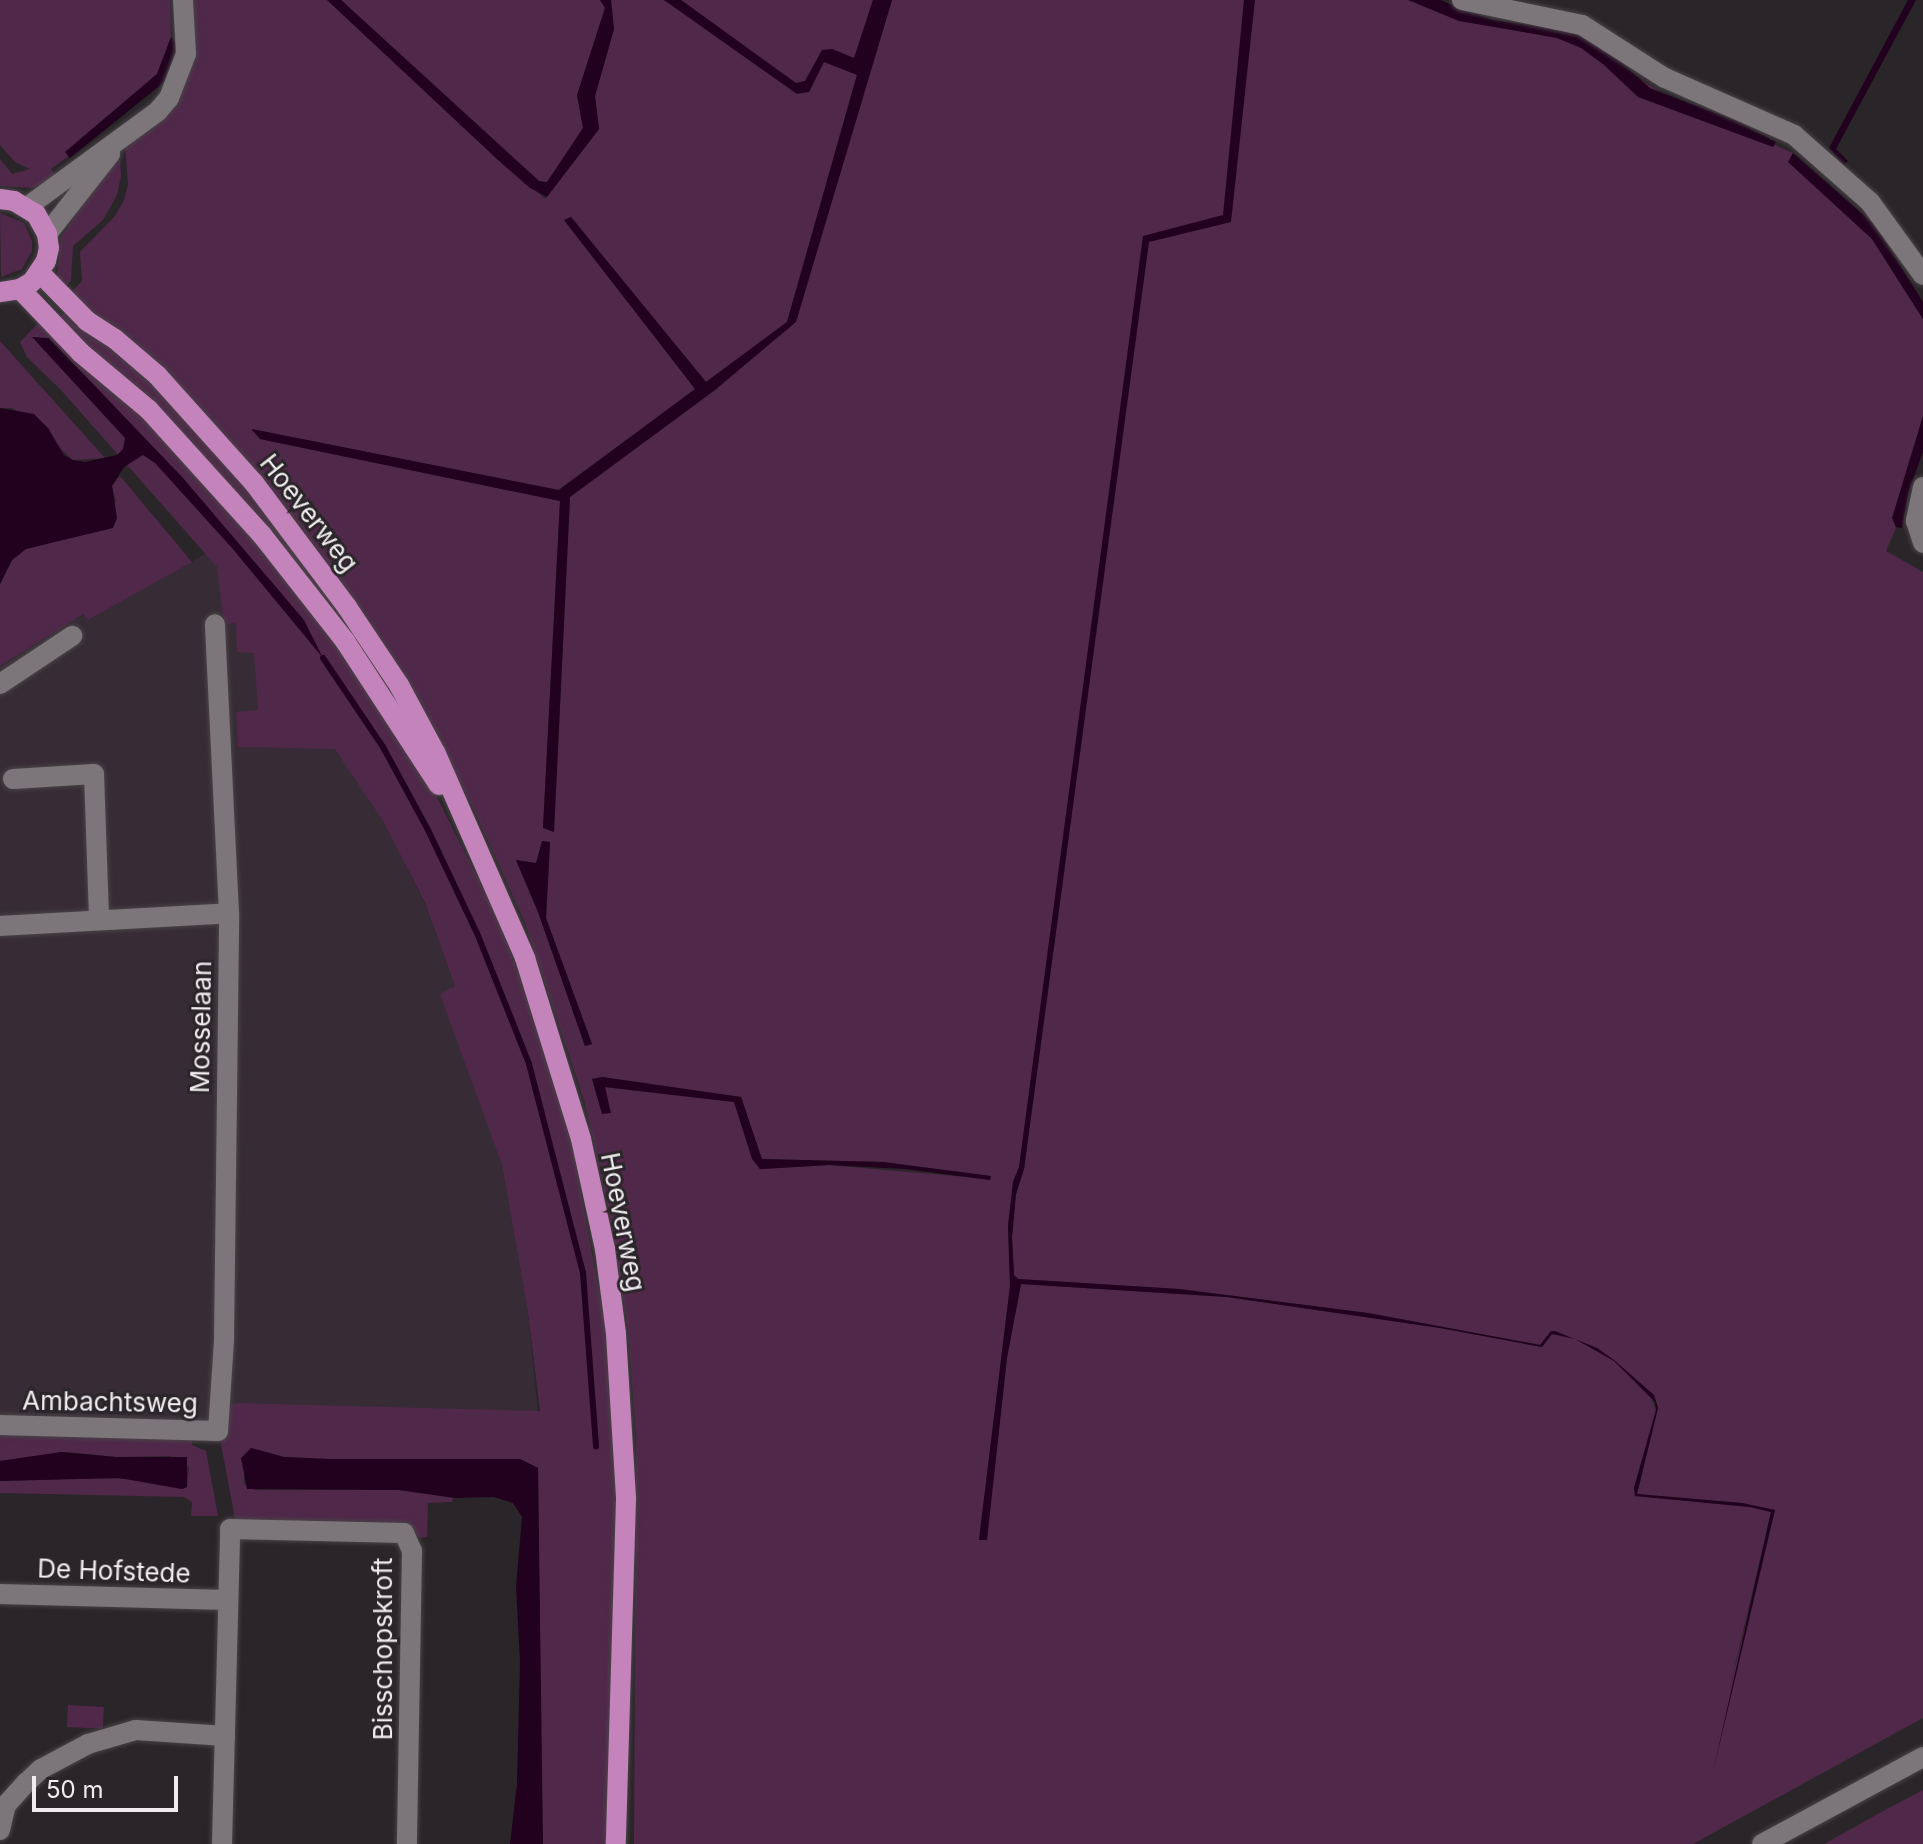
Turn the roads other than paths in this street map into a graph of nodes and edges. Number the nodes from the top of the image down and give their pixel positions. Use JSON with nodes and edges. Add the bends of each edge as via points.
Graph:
{"nodes":[{"id":1,"x":183,"y":0,"type":"edge"},
{"id":2,"x":1462,"y":0,"type":"edge"},
{"id":3,"x":120,"y":137,"type":"junction"},
{"id":4,"x":0,"y":199,"type":"edge"},
{"id":5,"x":27,"y":207,"type":"junction"},
{"id":6,"x":47,"y":234,"type":"junction"},
{"id":7,"x":40,"y":273,"type":"junction"},
{"id":8,"x":1923,"y":275,"type":"edge"},
{"id":9,"x":10,"y":291,"type":"edge"},
{"id":10,"x":1923,"y":487,"type":"edge"},
{"id":11,"x":1923,"y":543,"type":"edge"},
{"id":12,"x":215,"y":624,"type":"dead end"},
{"id":13,"x":72,"y":636,"type":"dead end"},
{"id":14,"x":0,"y":684,"type":"edge"},
{"id":15,"x":13,"y":779,"type":"dead end"},
{"id":16,"x":472,"y":835,"type":"junction"},
{"id":17,"x":229,"y":913,"type":"junction"},
{"id":18,"x":99,"y":918,"type":"junction"},
{"id":19,"x":0,"y":926,"type":"edge"},
{"id":20,"x":0,"y":1425,"type":"edge"},
{"id":21,"x":218,"y":1431,"type":"joint"},
{"id":22,"x":0,"y":1594,"type":"edge"},
{"id":23,"x":227,"y":1600,"type":"junction"},
{"id":24,"x":624,"y":1637,"type":"junction"},
{"id":25,"x":225,"y":1736,"type":"junction"},
{"id":26,"x":1923,"y":1757,"type":"edge"},
{"id":27,"x":0,"y":1830,"type":"edge"},
{"id":28,"x":222,"y":1844,"type":"edge"},
{"id":29,"x":407,"y":1844,"type":"edge"},
{"id":30,"x":616,"y":1844,"type":"edge"},
{"id":31,"x":629,"y":1844,"type":"edge"},
{"id":32,"x":1762,"y":1844,"type":"edge"}],
"edges":[{"from":1,"to":3,"type":"street","via":[[186,54],[176,87],[158,111]]},
{"from":2,"to":8,"type":"street","via":[[1582,25],[1665,78],[1794,135],[1870,202]]},
{"from":3,"to":5,"type":"street"},
{"from":3,"to":6,"type":"street"},
{"from":4,"to":5,"type":"main road"},
{"from":5,"to":6,"type":"main road"},
{"from":6,"to":7,"type":"main road"},
{"from":7,"to":9,"type":"main road"},
{"from":7,"to":16,"type":"main road","name":"Hoeverweg","via":[[87,321],[157,375],[293,531],[399,685]]},
{"from":9,"to":16,"type":"main road","name":"Hoeverweg","via":[[149,410],[262,535],[345,641]]},
{"from":10,"to":11,"type":"street","via":[[1916,521]]},
{"from":12,"to":17,"type":"street","name":"Mosselaan"},
{"from":13,"to":14,"type":"street"},
{"from":15,"to":18,"type":"street","via":[[94,774]]},
{"from":16,"to":24,"type":"main road","name":"Hoeverweg","via":[[525,958],[557,1054],[603,1238],[625,1452]]},
{"from":17,"to":18,"type":"street"},
{"from":17,"to":21,"type":"street","name":"Mosselaan","via":[[224,1340]]},
{"from":18,"to":19,"type":"street"},
{"from":20,"to":21,"type":"street","name":"Ambachtsweg"},
{"from":22,"to":23,"type":"street","name":"De Hofstede"},
{"from":23,"to":25,"type":"street"},
{"from":23,"to":29,"type":"street","name":"Bisschopskroft","via":[[230,1529],[404,1533],[412,1551]]},
{"from":24,"to":30,"type":"main road","name":"Hoeverweg"},
{"from":24,"to":31,"type":"main road","name":"Hoeverweg"},
{"from":25,"to":27,"type":"street","via":[[136,1730],[88,1744],[27,1782],[6,1805]]},
{"from":25,"to":28,"type":"street"},
{"from":26,"to":32,"type":"street"}]}
